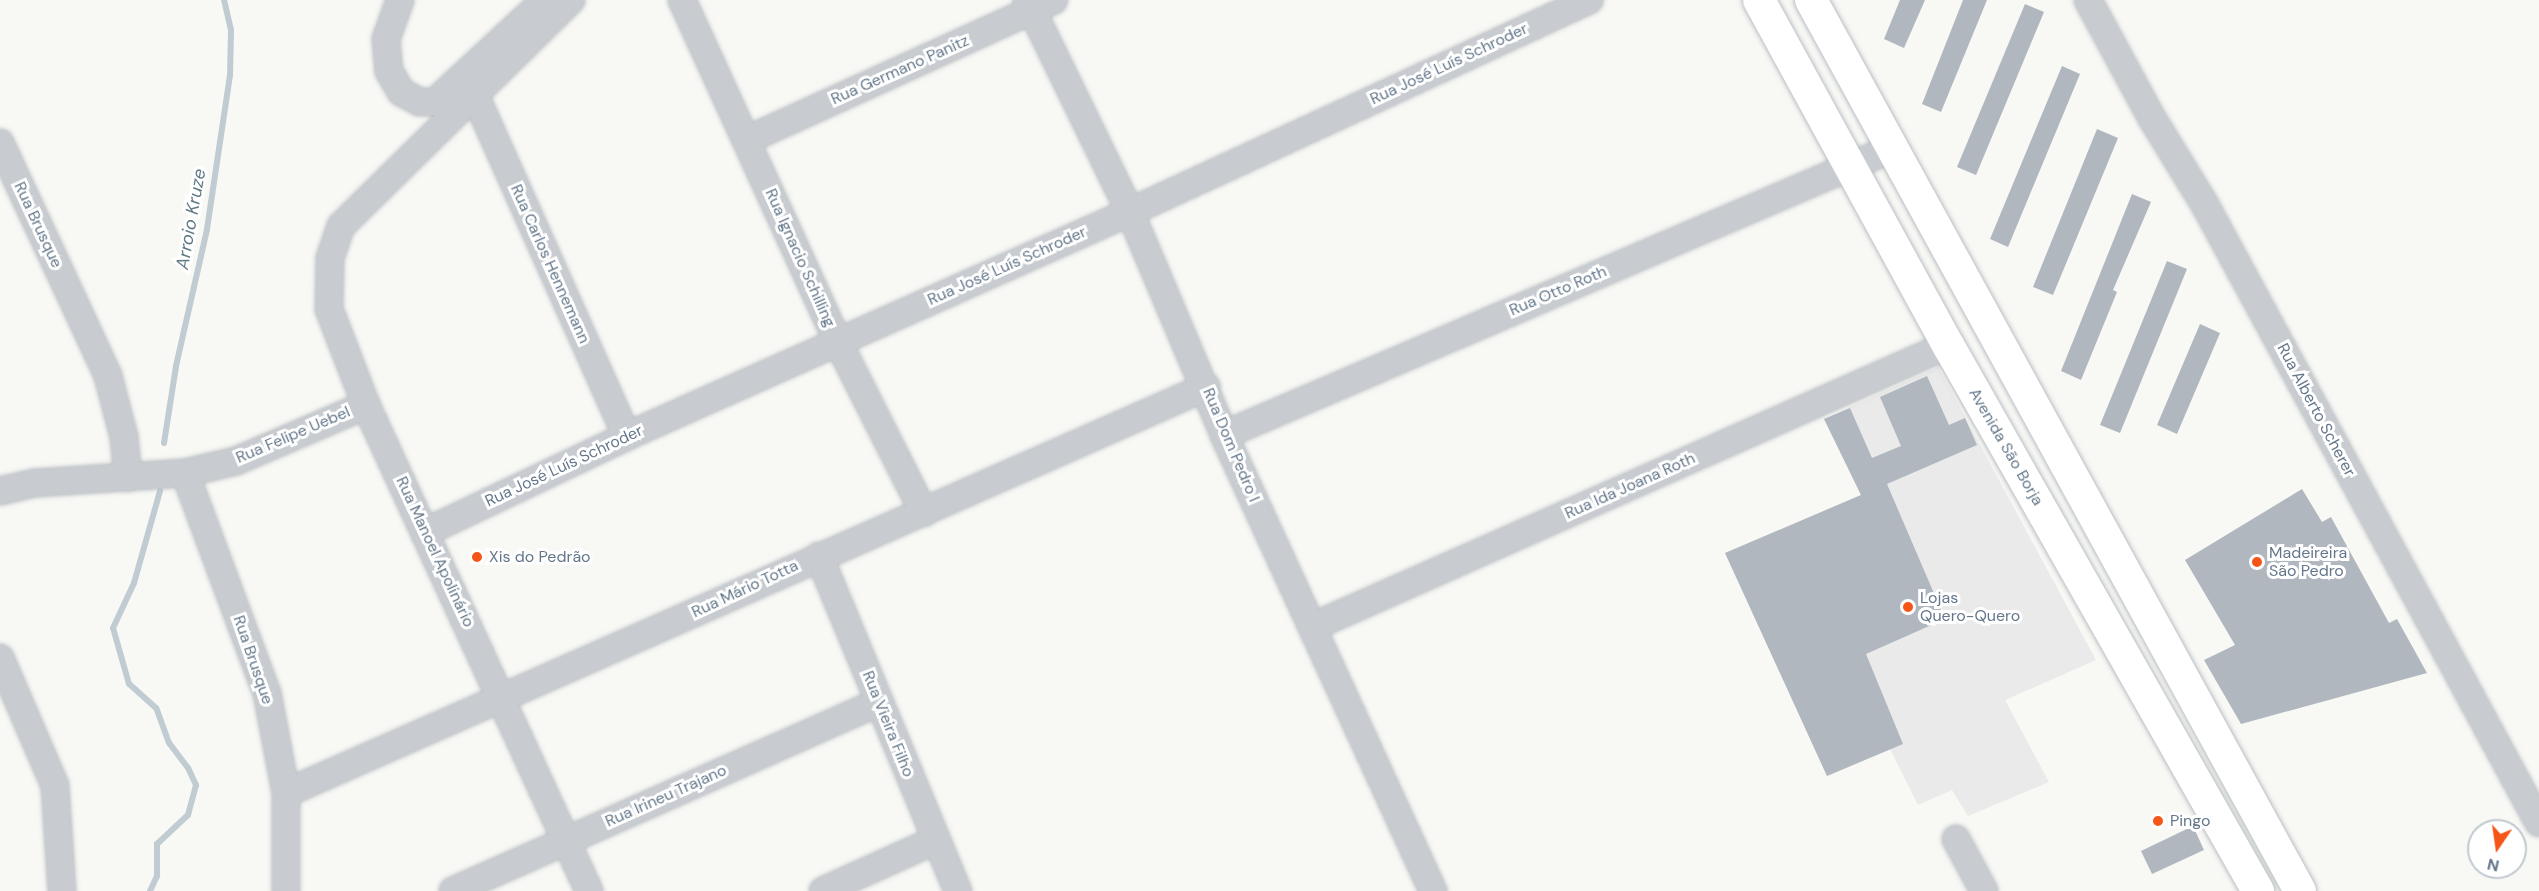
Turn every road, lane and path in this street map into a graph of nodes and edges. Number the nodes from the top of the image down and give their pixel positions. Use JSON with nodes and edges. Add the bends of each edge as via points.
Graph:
{"nodes":[{"id":1,"x":400,"y":0,"type":"edge"},
{"id":2,"x":545,"y":0,"type":"edge"},
{"id":3,"x":572,"y":0,"type":"edge"},
{"id":4,"x":682,"y":0,"type":"edge"},
{"id":5,"x":1589,"y":0,"type":"edge"},
{"id":6,"x":1811,"y":0,"type":"edge"},
{"id":7,"x":2088,"y":0,"type":"edge"},
{"id":8,"x":1037,"y":3,"type":"edge"},
{"id":9,"x":1755,"y":4,"type":"edge"},
{"id":10,"x":474,"y":93,"type":"junction"},
{"id":11,"x":747,"y":140,"type":"junction"},
{"id":12,"x":0,"y":143,"type":"edge"},
{"id":13,"x":1893,"y":148,"type":"junction"},
{"id":14,"x":1851,"y":165,"type":"junction"},
{"id":15,"x":1130,"y":212,"type":"junction"},
{"id":16,"x":838,"y":342,"type":"junction"},
{"id":17,"x":1948,"y":345,"type":"junction"},
{"id":18,"x":1206,"y":387,"type":"junction"},
{"id":19,"x":366,"y":405,"type":"junction"},
{"id":20,"x":1224,"y":435,"type":"junction"},
{"id":21,"x":627,"y":436,"type":"junction"},
{"id":22,"x":185,"y":473,"type":"junction"},
{"id":23,"x":128,"y":478,"type":"junction"},
{"id":24,"x":0,"y":491,"type":"edge"},
{"id":25,"x":924,"y":513,"type":"junction"},
{"id":26,"x":426,"y":532,"type":"junction"},
{"id":27,"x":819,"y":556,"type":"junction"},
{"id":28,"x":1312,"y":627,"type":"junction"},
{"id":29,"x":0,"y":658,"type":"edge"},
{"id":30,"x":503,"y":700,"type":"junction"},
{"id":31,"x":879,"y":702,"type":"junction"},
{"id":32,"x":286,"y":793,"type":"junction"},
{"id":33,"x":2539,"y":823,"type":"edge"},
{"id":34,"x":1956,"y":839,"type":"dead end"},
{"id":35,"x":936,"y":840,"type":"junction"},
{"id":36,"x":566,"y":841,"type":"junction"},
{"id":37,"x":62,"y":891,"type":"edge"},
{"id":38,"x":286,"y":891,"type":"edge"},
{"id":39,"x":453,"y":891,"type":"edge"},
{"id":40,"x":589,"y":891,"type":"edge"},
{"id":41,"x":823,"y":891,"type":"edge"},
{"id":42,"x":958,"y":891,"type":"edge"},
{"id":43,"x":1433,"y":891,"type":"edge"},
{"id":44,"x":1984,"y":891,"type":"edge"},
{"id":45,"x":2258,"y":891,"type":"edge"},
{"id":46,"x":2300,"y":891,"type":"edge"}],
"edges":[{"from":1,"to":2,"type":"street","via":[[386,39],[389,70],[401,92],[420,102],[435,102]]},
{"from":3,"to":10,"type":"street","name":"Rua Felipe Uebel"},
{"from":4,"to":11,"type":"street","name":"Rua Ignacio Schilling"},
{"from":5,"to":15,"type":"street","name":"Rua José Luís Schroder"},
{"from":6,"to":13,"type":"main road"},
{"from":7,"to":33,"type":"street","name":"Rua Alberto Scherer","via":[[2153,120],[2205,205]]},
{"from":8,"to":11,"type":"street","name":"Rua Germano Panitz"},
{"from":8,"to":15,"type":"street","name":"Rua Dom Pedro I"},
{"from":9,"to":14,"type":"main road","name":"Avenida São Borja"},
{"from":10,"to":19,"type":"street","name":"Rua Felipe Uebel","via":[[341,226],[330,258],[329,309]]},
{"from":10,"to":21,"type":"street","name":"Rua Carlos Hennemann"},
{"from":11,"to":16,"type":"street","name":"Rua Ignacio Schilling"},
{"from":12,"to":23,"type":"street","name":"Rua Brusque","via":[[108,376],[124,437]]},
{"from":13,"to":14,"type":"street","name":"Rua Otto Roth"},
{"from":13,"to":46,"type":"main road"},
{"from":14,"to":17,"type":"main road","name":"Avenida São Borja"},
{"from":14,"to":20,"type":"street","name":"Rua Otto Roth"},
{"from":15,"to":16,"type":"street","name":"Rua José Luís Schroder"},
{"from":15,"to":18,"type":"street","name":"Rua Dom Pedro I"},
{"from":16,"to":21,"type":"street","name":"Rua José Luís Schroder"},
{"from":16,"to":25,"type":"street","name":"Rua Ignacio Schilling"},
{"from":17,"to":28,"type":"street","name":"Rua Ida Joana Roth"},
{"from":17,"to":45,"type":"main road","name":"Avenida São Borja"},
{"from":18,"to":20,"type":"street","name":"Rua Dom Pedro I"},
{"from":18,"to":25,"type":"street","name":"Rua Mário Totta"},
{"from":19,"to":22,"type":"street","name":"Rua Felipe Uebel","via":[[236,461]]},
{"from":19,"to":26,"type":"street","name":"Rua Manoel Apolinário"},
{"from":20,"to":28,"type":"street","name":"Rua Dom Pedro I"},
{"from":21,"to":26,"type":"street","name":"Rua José Luís Schroder"},
{"from":22,"to":23,"type":"street","name":"Rua Felipe Uebel"},
{"from":22,"to":32,"type":"street","name":"Rua Brusque","via":[[267,693]]},
{"from":23,"to":24,"type":"street","name":"Rua Felipe Uebel","via":[[35,483]]},
{"from":25,"to":27,"type":"street","name":"Rua Mário Totta"},
{"from":26,"to":30,"type":"street","name":"Rua Manoel Apolinário"},
{"from":27,"to":30,"type":"street","name":"Rua Mário Totta"},
{"from":27,"to":31,"type":"street","name":"Rua Vieira Filho"},
{"from":28,"to":43,"type":"street","name":"Rua Dom Pedro I"},
{"from":29,"to":37,"type":"street","via":[[55,786]]},
{"from":30,"to":32,"type":"street","name":"Rua Mário Totta"},
{"from":30,"to":36,"type":"street","name":"Rua Manoel Apolinário"},
{"from":31,"to":35,"type":"street","name":"Rua Vieira Filho"},
{"from":31,"to":36,"type":"street","name":"Rua Irineu Trajano"},
{"from":32,"to":38,"type":"street","name":"Rua Brusque"},
{"from":34,"to":44,"type":"street"},
{"from":35,"to":41,"type":"street"},
{"from":35,"to":42,"type":"street","name":"Rua Vieira Filho"},
{"from":36,"to":39,"type":"street","name":"Rua Irineu Trajano"},
{"from":36,"to":40,"type":"street","name":"Rua Manoel Apolinário"}]}
